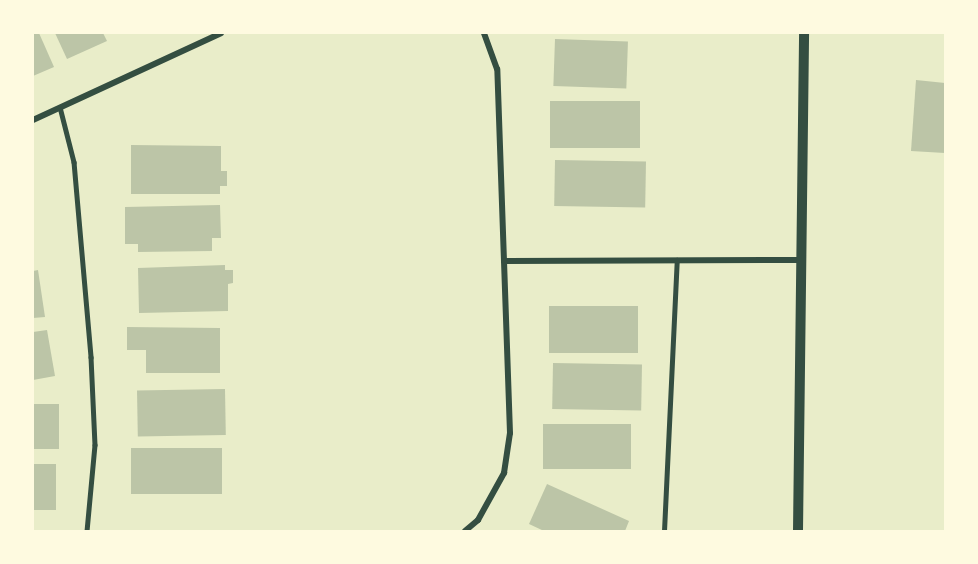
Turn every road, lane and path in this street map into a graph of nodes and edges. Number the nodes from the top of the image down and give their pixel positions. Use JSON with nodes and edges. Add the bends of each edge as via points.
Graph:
{"nodes":[{"id":1,"x":221,"y":33,"type":"edge"},
{"id":2,"x":484,"y":33,"type":"edge"},
{"id":3,"x":804,"y":33,"type":"edge"},
{"id":4,"x":60,"y":107,"type":"junction"},
{"id":5,"x":33,"y":120,"type":"edge"},
{"id":6,"x":677,"y":260,"type":"junction"},
{"id":7,"x":801,"y":260,"type":"junction"},
{"id":8,"x":504,"y":261,"type":"junction"},
{"id":9,"x":87,"y":531,"type":"edge"},
{"id":10,"x":465,"y":531,"type":"edge"},
{"id":11,"x":664,"y":531,"type":"edge"},
{"id":12,"x":798,"y":531,"type":"edge"}],
"edges":[{"from":1,"to":4,"type":"street"},
{"from":2,"to":8,"type":"street","via":[[497,69]]},
{"from":3,"to":7,"type":"street"},
{"from":4,"to":5,"type":"street"},
{"from":4,"to":9,"type":"lane","via":[[74,162],[91,357],[95,445]]},
{"from":6,"to":7,"type":"street"},
{"from":6,"to":8,"type":"street"},
{"from":6,"to":11,"type":"lane"},
{"from":7,"to":12,"type":"street"},
{"from":8,"to":10,"type":"street","via":[[510,432],[504,472],[478,520]]}]}
